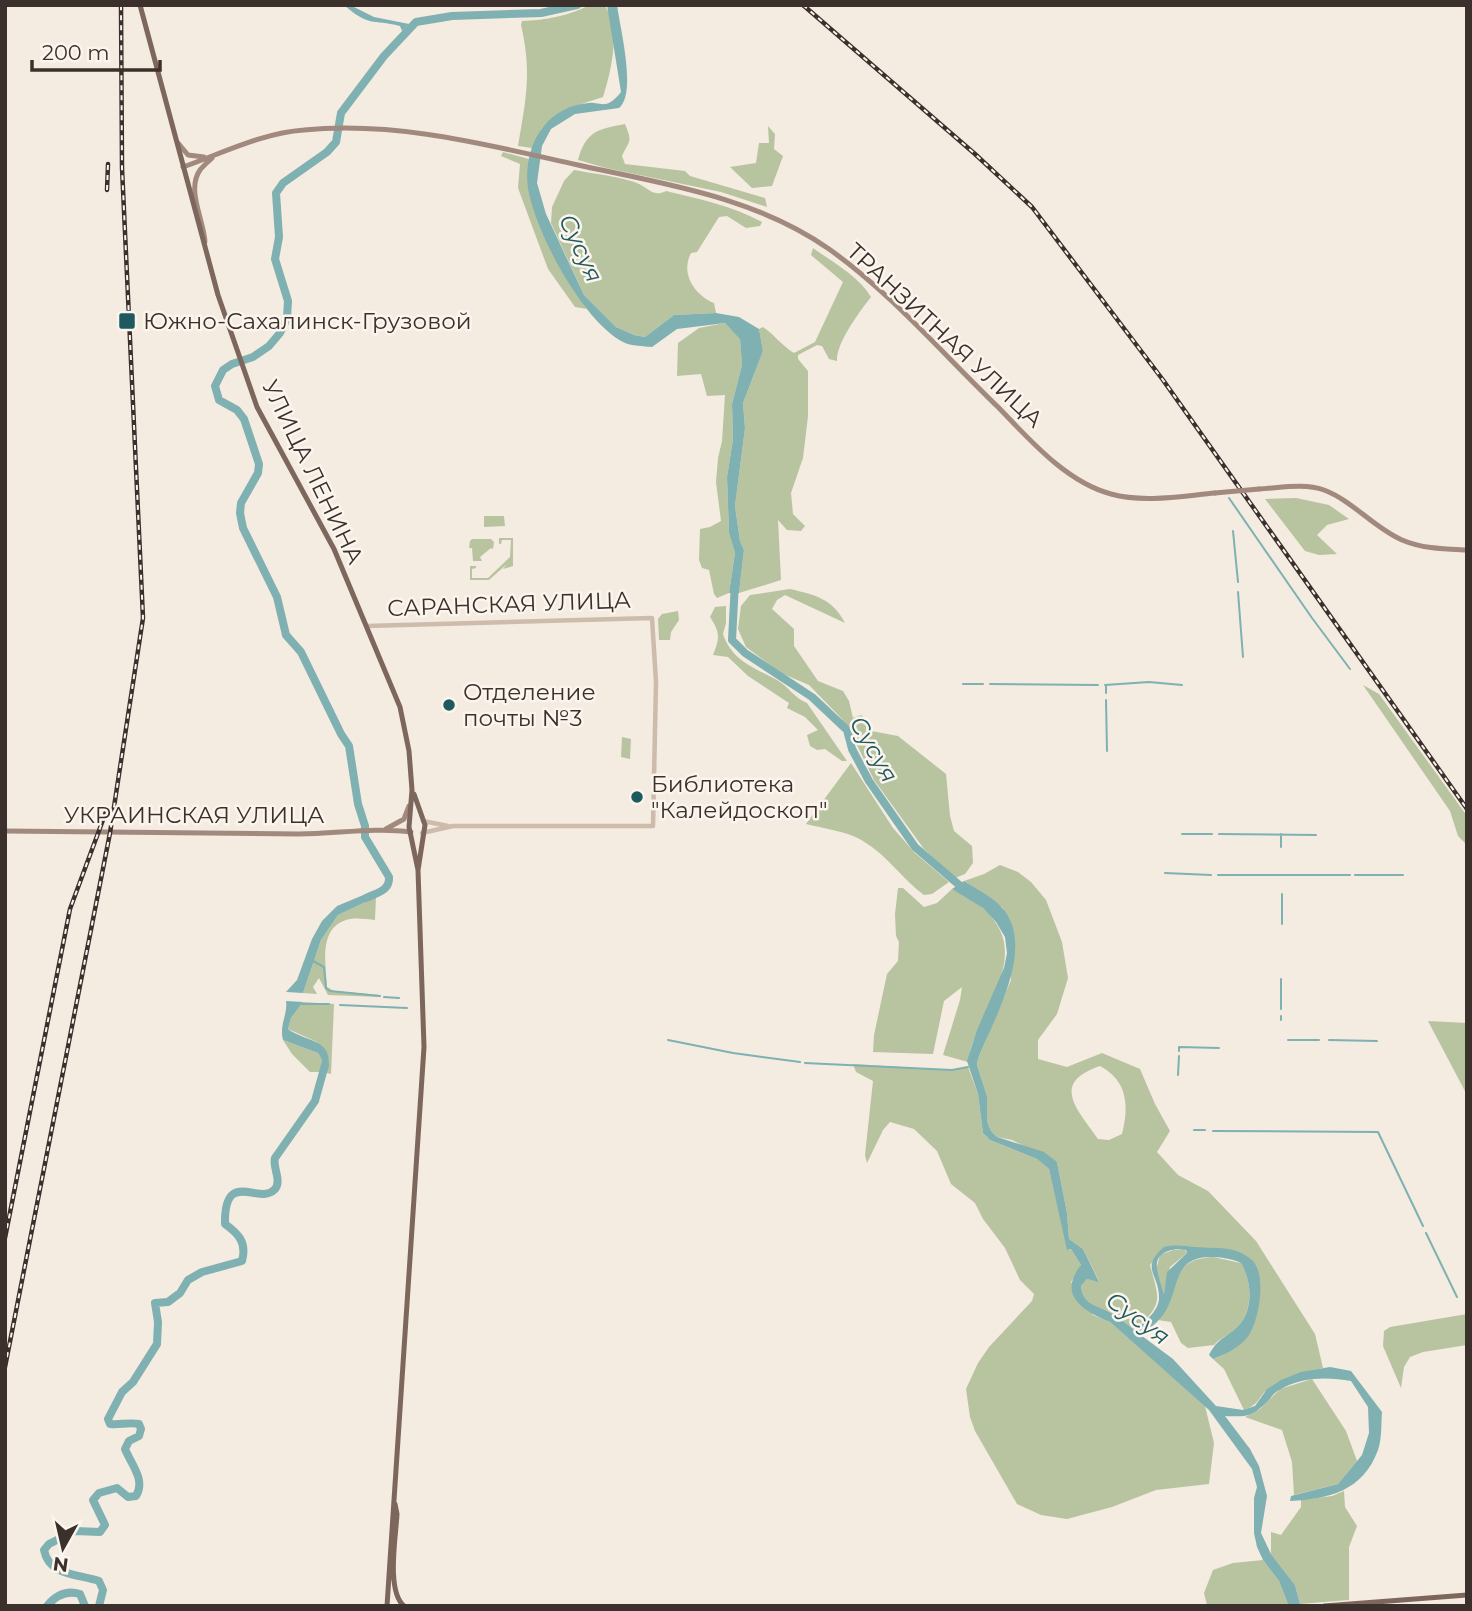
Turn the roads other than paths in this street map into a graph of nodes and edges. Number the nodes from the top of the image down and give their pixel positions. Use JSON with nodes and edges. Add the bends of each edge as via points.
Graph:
{"nodes":[{"id":1,"x":140,"y":5,"type":"edge"},
{"id":2,"x":175,"y":140,"type":"junction"},
{"id":3,"x":215,"y":156,"type":"junction"},
{"id":4,"x":183,"y":167,"type":"junction"},
{"id":5,"x":205,"y":248,"type":"junction"},
{"id":6,"x":1467,"y":550,"type":"edge"},
{"id":7,"x":367,"y":626,"type":"junction"},
{"id":8,"x":412,"y":790,"type":"junction"},
{"id":9,"x":422,"y":821,"type":"junction"},
{"id":10,"x":411,"y":822,"type":"junction"},
{"id":11,"x":453,"y":826,"type":"junction"},
{"id":12,"x":653,"y":826,"type":"joint"},
{"id":13,"x":380,"y":830,"type":"junction"},
{"id":14,"x":5,"y":831,"type":"edge"},
{"id":15,"x":411,"y":832,"type":"junction"},
{"id":16,"x":422,"y":833,"type":"junction"},
{"id":17,"x":413,"y":847,"type":"junction"},
{"id":18,"x":418,"y":870,"type":"junction"},
{"id":19,"x":394,"y":1497,"type":"junction"},
{"id":20,"x":1467,"y":1595,"type":"edge"},
{"id":21,"x":1351,"y":1604,"type":"edge"},
{"id":22,"x":387,"y":1606,"type":"edge"},
{"id":23,"x":404,"y":1606,"type":"edge"},
{"id":24,"x":1324,"y":1606,"type":"edge"}],
"edges":[{"from":1,"to":2,"type":"main road","name":"УЛИЦА ЛЕНИНА"},
{"from":2,"to":3,"type":"main road","via":[[188,155]]},
{"from":2,"to":4,"type":"main road","name":"УЛИЦА ЛЕНИНА"},
{"from":3,"to":4,"type":"main road","name":"ТРАНЗИТНАЯ УЛИЦА"},
{"from":3,"to":5,"type":"main road","via":[[199,171],[195,192]]},
{"from":3,"to":6,"type":"main road","name":"ТРАНЗИТНАЯ УЛИЦА","bridge":true,"via":[[267,136],[322,129],[415,131],[721,198],[773,216],[859,272],[1081,482],[1110,494],[1137,498],[1295,486],[1323,490],[1402,540]]},
{"from":4,"to":5,"type":"main road","name":"УЛИЦА ЛЕНИНА"},
{"from":5,"to":7,"type":"main road","name":"УЛИЦА ЛЕНИНА","via":[[262,418],[316,513]]},
{"from":7,"to":8,"type":"main road","name":"УЛИЦА ЛЕНИНА","via":[[400,707]]},
{"from":7,"to":12,"type":"street","name":"САРАНСКАЯ УЛИЦА","via":[[652,618],[656,682]]},
{"from":8,"to":9,"type":"main road","name":"УЛИЦА ЛЕНИНА"},
{"from":8,"to":10,"type":"main road","name":"УЛИЦА ЛЕНИНА"},
{"from":8,"to":13,"type":"main road","via":[[404,819]]},
{"from":9,"to":10,"type":"main road","name":"УКРАИНСКАЯ УЛИЦА"},
{"from":9,"to":11,"type":"street"},
{"from":9,"to":16,"type":"main road","name":"УЛИЦА ЛЕНИНА"},
{"from":10,"to":13,"type":"main road","name":"УКРАИНСКАЯ УЛИЦА"},
{"from":10,"to":15,"type":"main road","name":"УЛИЦА ЛЕНИНА"},
{"from":11,"to":12,"type":"street","name":"УКРАИНСКАЯ УЛИЦА"},
{"from":11,"to":16,"type":"street","name":"УКРАИНСКАЯ УЛИЦА"},
{"from":13,"to":14,"type":"main road","name":"УКРАИНСКАЯ УЛИЦА","via":[[308,834]]},
{"from":13,"to":15,"type":"main road","name":"УКРАИНСКАЯ УЛИЦА"},
{"from":13,"to":17,"type":"main road","via":[[402,834]]},
{"from":15,"to":16,"type":"main road","name":"УКРАИНСКАЯ УЛИЦА"},
{"from":15,"to":17,"type":"main road","name":"УЛИЦА ЛЕНИНА"},
{"from":16,"to":18,"type":"main road","name":"УЛИЦА ЛЕНИНА"},
{"from":17,"to":18,"type":"main road","name":"УЛИЦА ЛЕНИНА"},
{"from":18,"to":19,"type":"main road","name":"УЛИЦА ЛЕНИНА","via":[[424,1047]]},
{"from":19,"to":22,"type":"main road"},
{"from":19,"to":23,"type":"main road","via":[[394,1585]]},
{"from":20,"to":21,"type":"main road"},
{"from":21,"to":24,"type":"main road"}]}
